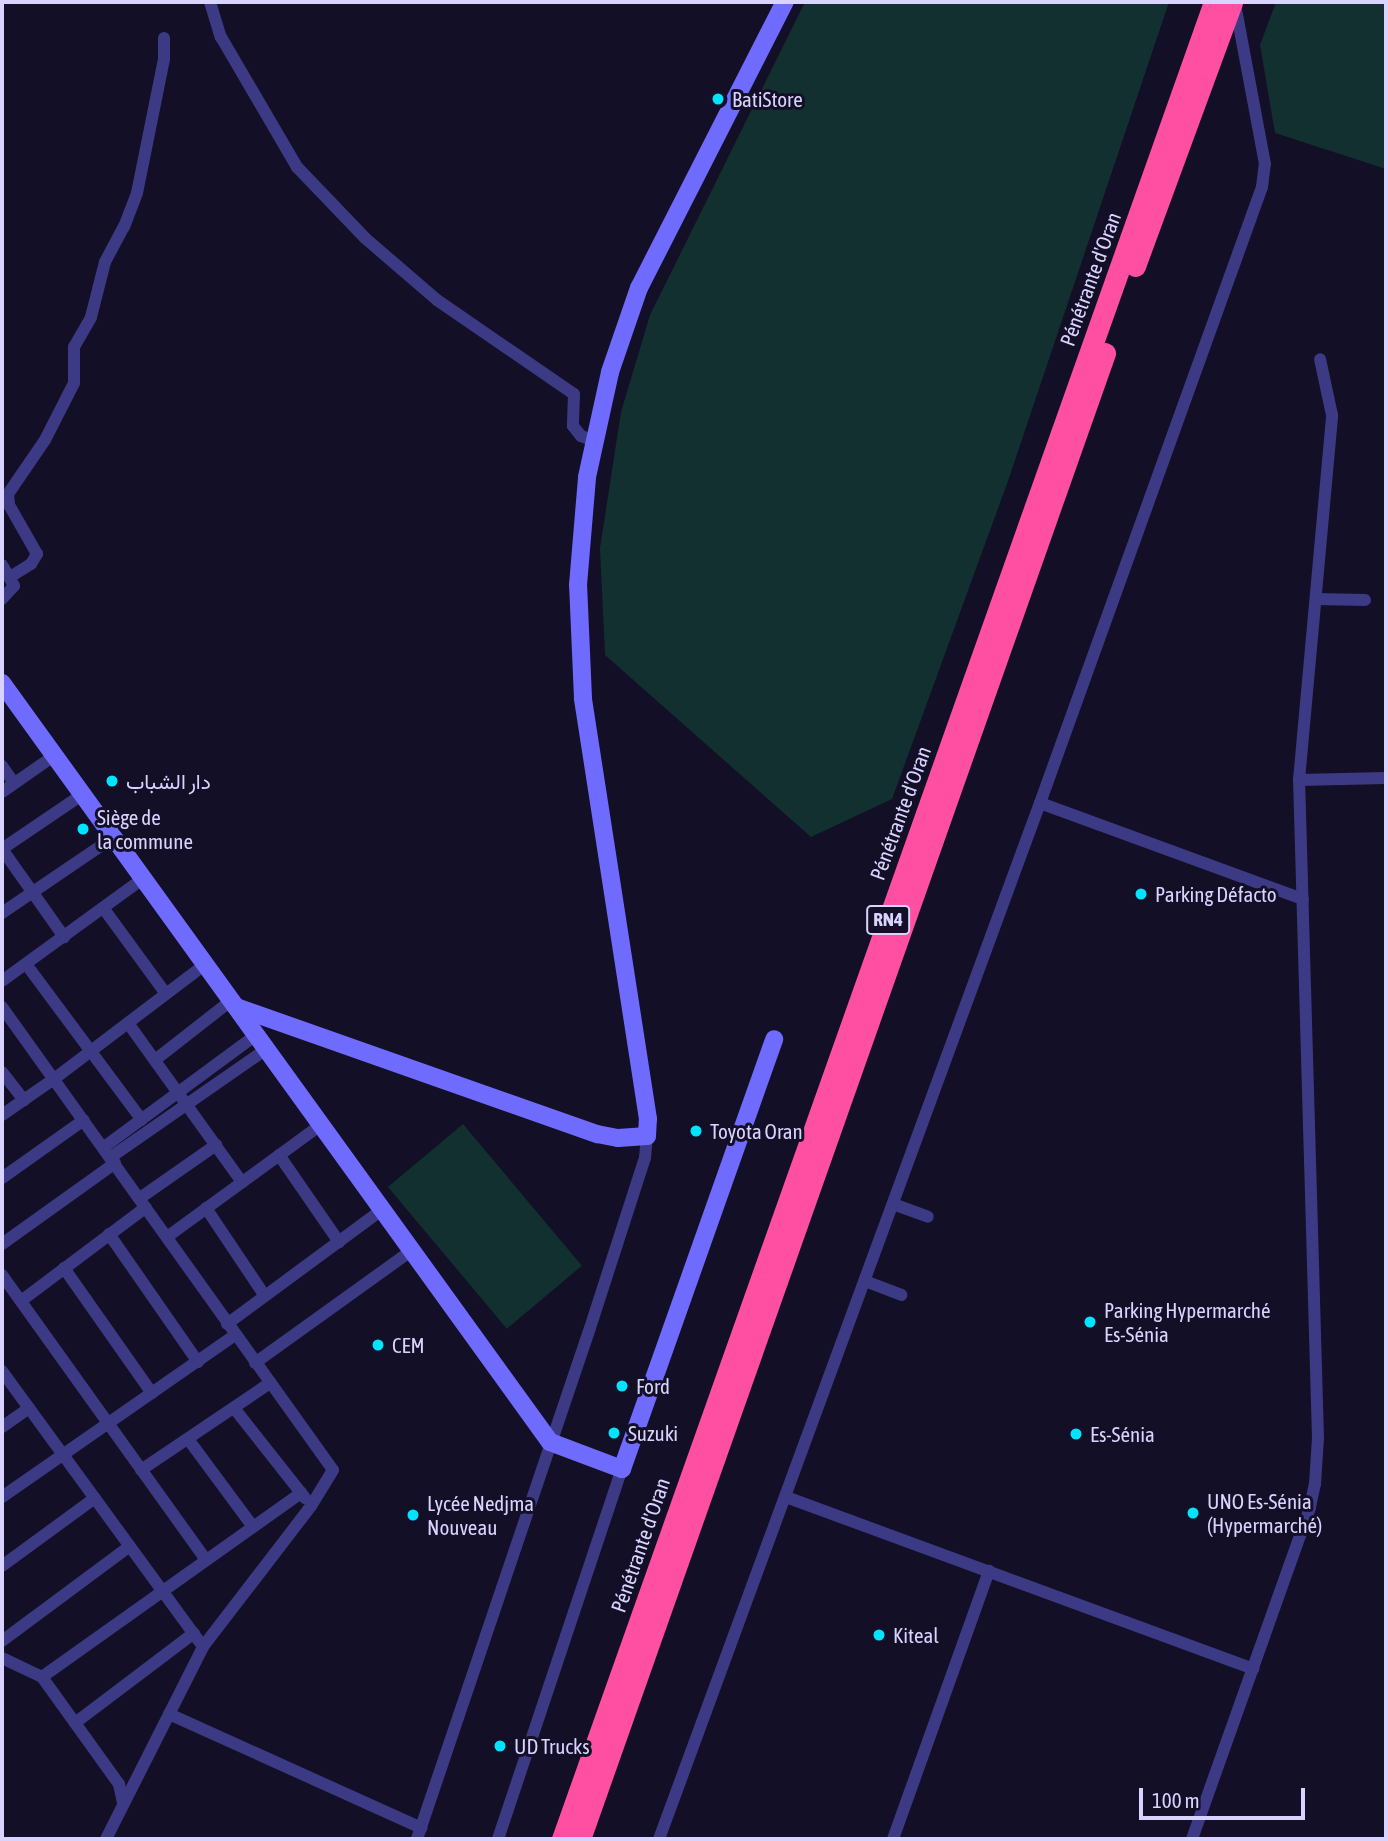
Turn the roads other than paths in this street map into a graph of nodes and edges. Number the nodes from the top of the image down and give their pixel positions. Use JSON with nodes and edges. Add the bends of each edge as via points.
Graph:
{"nodes":[{"id":1,"x":210,"y":2,"type":"edge"},
{"id":2,"x":785,"y":2,"type":"edge"},
{"id":3,"x":1214,"y":2,"type":"edge"},
{"id":4,"x":1233,"y":2,"type":"edge"},
{"id":5,"x":164,"y":38,"type":"dead end"},
{"id":6,"x":1320,"y":359,"type":"dead end"},
{"id":7,"x":595,"y":441,"type":"junction"},
{"id":8,"x":2,"y":565,"type":"edge"},
{"id":9,"x":10,"y":577,"type":"junction"},
{"id":10,"x":2,"y":599,"type":"edge"},
{"id":11,"x":1315,"y":599,"type":"junction"},
{"id":12,"x":1365,"y":600,"type":"dead end"},
{"id":13,"x":2,"y":682,"type":"edge"},
{"id":14,"x":55,"y":755,"type":"junction"},
{"id":15,"x":2,"y":766,"type":"edge"},
{"id":16,"x":1386,"y":778,"type":"edge"},
{"id":17,"x":1299,"y":780,"type":"junction"},
{"id":18,"x":14,"y":783,"type":"junction"},
{"id":19,"x":2,"y":792,"type":"edge"},
{"id":20,"x":83,"y":794,"type":"junction"},
{"id":21,"x":1040,"y":803,"type":"junction"},
{"id":22,"x":114,"y":837,"type":"junction"},
{"id":23,"x":2,"y":849,"type":"edge"},
{"id":24,"x":144,"y":878,"type":"junction"},
{"id":25,"x":34,"y":891,"type":"junction"},
{"id":26,"x":1303,"y":899,"type":"junction"},
{"id":27,"x":104,"y":908,"type":"junction"},
{"id":28,"x":2,"y":913,"type":"edge"},
{"id":29,"x":64,"y":937,"type":"junction"},
{"id":30,"x":207,"y":963,"type":"junction"},
{"id":31,"x":26,"y":964,"type":"junction"},
{"id":32,"x":2,"y":981,"type":"edge"},
{"id":33,"x":166,"y":994,"type":"junction"},
{"id":34,"x":236,"y":1004,"type":"junction"},
{"id":35,"x":2,"y":1007,"type":"edge"},
{"id":36,"x":128,"y":1023,"type":"junction"},
{"id":37,"x":774,"y":1039,"type":"dead end"},
{"id":38,"x":262,"y":1041,"type":"junction"},
{"id":39,"x":91,"y":1051,"type":"junction"},
{"id":40,"x":155,"y":1059,"type":"junction"},
{"id":41,"x":2,"y":1072,"type":"edge"},
{"id":42,"x":54,"y":1079,"type":"junction"},
{"id":43,"x":180,"y":1093,"type":"junction"},
{"id":44,"x":24,"y":1100,"type":"junction"},
{"id":45,"x":187,"y":1104,"type":"junction"},
{"id":46,"x":2,"y":1115,"type":"edge"},
{"id":47,"x":84,"y":1120,"type":"junction"},
{"id":48,"x":142,"y":1120,"type":"junction"},
{"id":49,"x":322,"y":1124,"type":"junction"},
{"id":50,"x":647,"y":1136,"type":"junction"},
{"id":51,"x":216,"y":1145,"type":"junction"},
{"id":52,"x":279,"y":1154,"type":"junction"},
{"id":53,"x":110,"y":1156,"type":"junction"},
{"id":54,"x":2,"y":1178,"type":"edge"},
{"id":55,"x":242,"y":1182,"type":"junction"},
{"id":56,"x":143,"y":1202,"type":"junction"},
{"id":57,"x":893,"y":1204,"type":"junction"},
{"id":58,"x":206,"y":1208,"type":"junction"},
{"id":59,"x":383,"y":1209,"type":"junction"},
{"id":60,"x":928,"y":1217,"type":"dead end"},
{"id":61,"x":109,"y":1234,"type":"junction"},
{"id":62,"x":167,"y":1237,"type":"junction"},
{"id":63,"x":339,"y":1242,"type":"junction"},
{"id":64,"x":2,"y":1244,"type":"edge"},
{"id":65,"x":412,"y":1250,"type":"junction"},
{"id":66,"x":64,"y":1268,"type":"junction"},
{"id":67,"x":3,"y":1279,"type":"edge"},
{"id":68,"x":865,"y":1281,"type":"junction"},
{"id":69,"x":901,"y":1295,"type":"dead end"},
{"id":70,"x":265,"y":1296,"type":"junction"},
{"id":71,"x":21,"y":1301,"type":"junction"},
{"id":72,"x":228,"y":1324,"type":"junction"},
{"id":73,"x":236,"y":1335,"type":"junction"},
{"id":74,"x":198,"y":1362,"type":"junction"},
{"id":75,"x":256,"y":1363,"type":"junction"},
{"id":76,"x":2,"y":1371,"type":"edge"},
{"id":77,"x":270,"y":1384,"type":"junction"},
{"id":78,"x":152,"y":1393,"type":"junction"},
{"id":79,"x":29,"y":1408,"type":"junction"},
{"id":80,"x":234,"y":1408,"type":"junction"},
{"id":81,"x":108,"y":1424,"type":"junction"},
{"id":82,"x":2,"y":1427,"type":"edge"},
{"id":83,"x":188,"y":1439,"type":"junction"},
{"id":84,"x":550,"y":1441,"type":"junction"},
{"id":85,"x":63,"y":1454,"type":"junction"},
{"id":86,"x":622,"y":1469,"type":"junction"},
{"id":87,"x":141,"y":1470,"type":"junction"},
{"id":88,"x":301,"y":1493,"type":"junction"},
{"id":89,"x":2,"y":1497,"type":"edge"},
{"id":90,"x":786,"y":1497,"type":"junction"},
{"id":91,"x":94,"y":1498,"type":"junction"},
{"id":92,"x":311,"y":1506,"type":"junction"},
{"id":93,"x":253,"y":1527,"type":"junction"},
{"id":94,"x":130,"y":1546,"type":"junction"},
{"id":95,"x":206,"y":1560,"type":"junction"},
{"id":96,"x":2,"y":1566,"type":"edge"},
{"id":97,"x":989,"y":1571,"type":"junction"},
{"id":98,"x":163,"y":1591,"type":"junction"},
{"id":99,"x":194,"y":1633,"type":"junction"},
{"id":100,"x":2,"y":1641,"type":"edge"},
{"id":101,"x":204,"y":1647,"type":"junction"},
{"id":102,"x":2,"y":1658,"type":"edge"},
{"id":103,"x":1253,"y":1669,"type":"junction"},
{"id":104,"x":42,"y":1676,"type":"junction"},
{"id":105,"x":169,"y":1714,"type":"junction"},
{"id":106,"x":75,"y":1723,"type":"junction"},
{"id":107,"x":123,"y":1803,"type":"junction"},
{"id":108,"x":419,"y":1834,"type":"edge"},
{"id":109,"x":106,"y":1839,"type":"edge"},
{"id":110,"x":498,"y":1839,"type":"edge"},
{"id":111,"x":562,"y":1839,"type":"edge"},
{"id":112,"x":580,"y":1839,"type":"edge"},
{"id":113,"x":659,"y":1839,"type":"edge"},
{"id":114,"x":893,"y":1839,"type":"edge"},
{"id":115,"x":1192,"y":1839,"type":"edge"}],
"edges":[{"from":1,"to":7,"type":"street","via":[[221,37],[297,167],[365,238],[437,300],[574,394],[573,426],[581,436]]},
{"from":2,"to":7,"type":"street","via":[[639,288],[610,372]]},
{"from":3,"to":111,"type":"highway","name":"Pénétrante d'Oran","number":"RN4"},
{"from":4,"to":21,"type":"street","via":[[1265,164],[1262,187]]},
{"from":4,"to":112,"type":"highway","name":"Pénétrante d'Oran","number":"RN4","via":[[1124,297]]},
{"from":5,"to":9,"type":"street","via":[[164,59],[136,193],[105,262],[91,317],[74,347],[74,383],[45,440],[8,494],[9,505],[37,554],[31,564]]},
{"from":6,"to":11,"type":"street","via":[[1332,415]]},
{"from":7,"to":50,"type":"street","via":[[587,477],[578,585],[583,698],[649,1119]]},
{"from":8,"to":9,"type":"street"},
{"from":9,"to":10,"type":"street","via":[[13,590]]},
{"from":11,"to":12,"type":"street"},
{"from":11,"to":17,"type":"street"},
{"from":13,"to":14,"type":"street"},
{"from":14,"to":18,"type":"street"},
{"from":14,"to":20,"type":"street"},
{"from":15,"to":18,"type":"street"},
{"from":16,"to":17,"type":"street"},
{"from":17,"to":26,"type":"street"},
{"from":18,"to":19,"type":"street"},
{"from":20,"to":22,"type":"street"},
{"from":20,"to":23,"type":"street"},
{"from":21,"to":26,"type":"street"},
{"from":21,"to":57,"type":"street"},
{"from":22,"to":24,"type":"street"},
{"from":22,"to":25,"type":"street"},
{"from":23,"to":25,"type":"street"},
{"from":24,"to":27,"type":"street"},
{"from":24,"to":30,"type":"street"},
{"from":25,"to":28,"type":"street"},
{"from":25,"to":29,"type":"street"},
{"from":26,"to":103,"type":"street","via":[[1318,1438],[1310,1507]]},
{"from":27,"to":29,"type":"street"},
{"from":27,"to":33,"type":"street"},
{"from":29,"to":31,"type":"street"},
{"from":30,"to":33,"type":"street"},
{"from":30,"to":34,"type":"street"},
{"from":31,"to":32,"type":"street"},
{"from":31,"to":39,"type":"street"},
{"from":33,"to":36,"type":"street"},
{"from":34,"to":38,"type":"street"},
{"from":34,"to":40,"type":"street"},
{"from":34,"to":50,"type":"street","via":[[597,1133],[618,1138]]},
{"from":35,"to":42,"type":"street"},
{"from":36,"to":39,"type":"street"},
{"from":36,"to":40,"type":"street"},
{"from":37,"to":86,"type":"street"},
{"from":38,"to":43,"type":"street"},
{"from":38,"to":45,"type":"street"},
{"from":38,"to":49,"type":"street"},
{"from":39,"to":42,"type":"street"},
{"from":39,"to":48,"type":"street"},
{"from":40,"to":43,"type":"street"},
{"from":41,"to":44,"type":"street"},
{"from":42,"to":44,"type":"street"},
{"from":42,"to":47,"type":"street"},
{"from":43,"to":45,"type":"street"},
{"from":43,"to":48,"type":"street"},
{"from":44,"to":46,"type":"street"},
{"from":45,"to":51,"type":"street"},
{"from":45,"to":53,"type":"street"},
{"from":47,"to":53,"type":"street"},
{"from":47,"to":54,"type":"street"},
{"from":48,"to":53,"type":"street"},
{"from":49,"to":52,"type":"street"},
{"from":49,"to":59,"type":"street"},
{"from":50,"to":84,"type":"street","via":[[645,1158]]},
{"from":51,"to":55,"type":"street"},
{"from":51,"to":56,"type":"street"},
{"from":52,"to":55,"type":"street"},
{"from":52,"to":63,"type":"street"},
{"from":53,"to":56,"type":"street"},
{"from":53,"to":64,"type":"street"},
{"from":55,"to":58,"type":"street"},
{"from":56,"to":61,"type":"street"},
{"from":56,"to":62,"type":"street"},
{"from":57,"to":60,"type":"street"},
{"from":57,"to":68,"type":"street"},
{"from":58,"to":62,"type":"street"},
{"from":58,"to":70,"type":"street"},
{"from":59,"to":63,"type":"street"},
{"from":59,"to":65,"type":"street"},
{"from":61,"to":66,"type":"street"},
{"from":61,"to":74,"type":"street"},
{"from":62,"to":72,"type":"street"},
{"from":63,"to":70,"type":"street"},
{"from":65,"to":75,"type":"street"},
{"from":65,"to":84,"type":"street"},
{"from":66,"to":71,"type":"street"},
{"from":66,"to":78,"type":"street"},
{"from":67,"to":71,"type":"street"},
{"from":68,"to":69,"type":"street"},
{"from":68,"to":90,"type":"street"},
{"from":70,"to":72,"type":"street"},
{"from":71,"to":81,"type":"street"},
{"from":72,"to":73,"type":"street"},
{"from":73,"to":74,"type":"street"},
{"from":73,"to":75,"type":"street"},
{"from":74,"to":78,"type":"street"},
{"from":75,"to":77,"type":"street"},
{"from":76,"to":79,"type":"street"},
{"from":77,"to":80,"type":"street"},
{"from":77,"to":92,"type":"street","via":[[333,1470]]},
{"from":78,"to":81,"type":"street"},
{"from":79,"to":82,"type":"street"},
{"from":79,"to":85,"type":"street"},
{"from":80,"to":83,"type":"street"},
{"from":80,"to":88,"type":"street"},
{"from":81,"to":85,"type":"street"},
{"from":81,"to":87,"type":"street"},
{"from":83,"to":87,"type":"street"},
{"from":83,"to":93,"type":"street"},
{"from":84,"to":86,"type":"street"},
{"from":84,"to":108,"type":"street"},
{"from":85,"to":89,"type":"street"},
{"from":85,"to":91,"type":"street"},
{"from":86,"to":110,"type":"street"},
{"from":87,"to":95,"type":"street"},
{"from":88,"to":92,"type":"street"},
{"from":88,"to":93,"type":"street"},
{"from":90,"to":97,"type":"street"},
{"from":90,"to":113,"type":"street"},
{"from":91,"to":94,"type":"street"},
{"from":91,"to":96,"type":"street"},
{"from":92,"to":101,"type":"street"},
{"from":93,"to":95,"type":"street"},
{"from":94,"to":98,"type":"street"},
{"from":94,"to":100,"type":"street"},
{"from":95,"to":98,"type":"street"},
{"from":97,"to":103,"type":"street"},
{"from":97,"to":114,"type":"street"},
{"from":98,"to":99,"type":"street"},
{"from":98,"to":104,"type":"street"},
{"from":99,"to":101,"type":"street"},
{"from":99,"to":106,"type":"street"},
{"from":101,"to":105,"type":"street"},
{"from":102,"to":104,"type":"street"},
{"from":103,"to":115,"type":"street"},
{"from":104,"to":106,"type":"street"},
{"from":105,"to":107,"type":"street"},
{"from":105,"to":108,"type":"street"},
{"from":106,"to":107,"type":"street","via":[[119,1784]]},
{"from":107,"to":109,"type":"street"}]}
